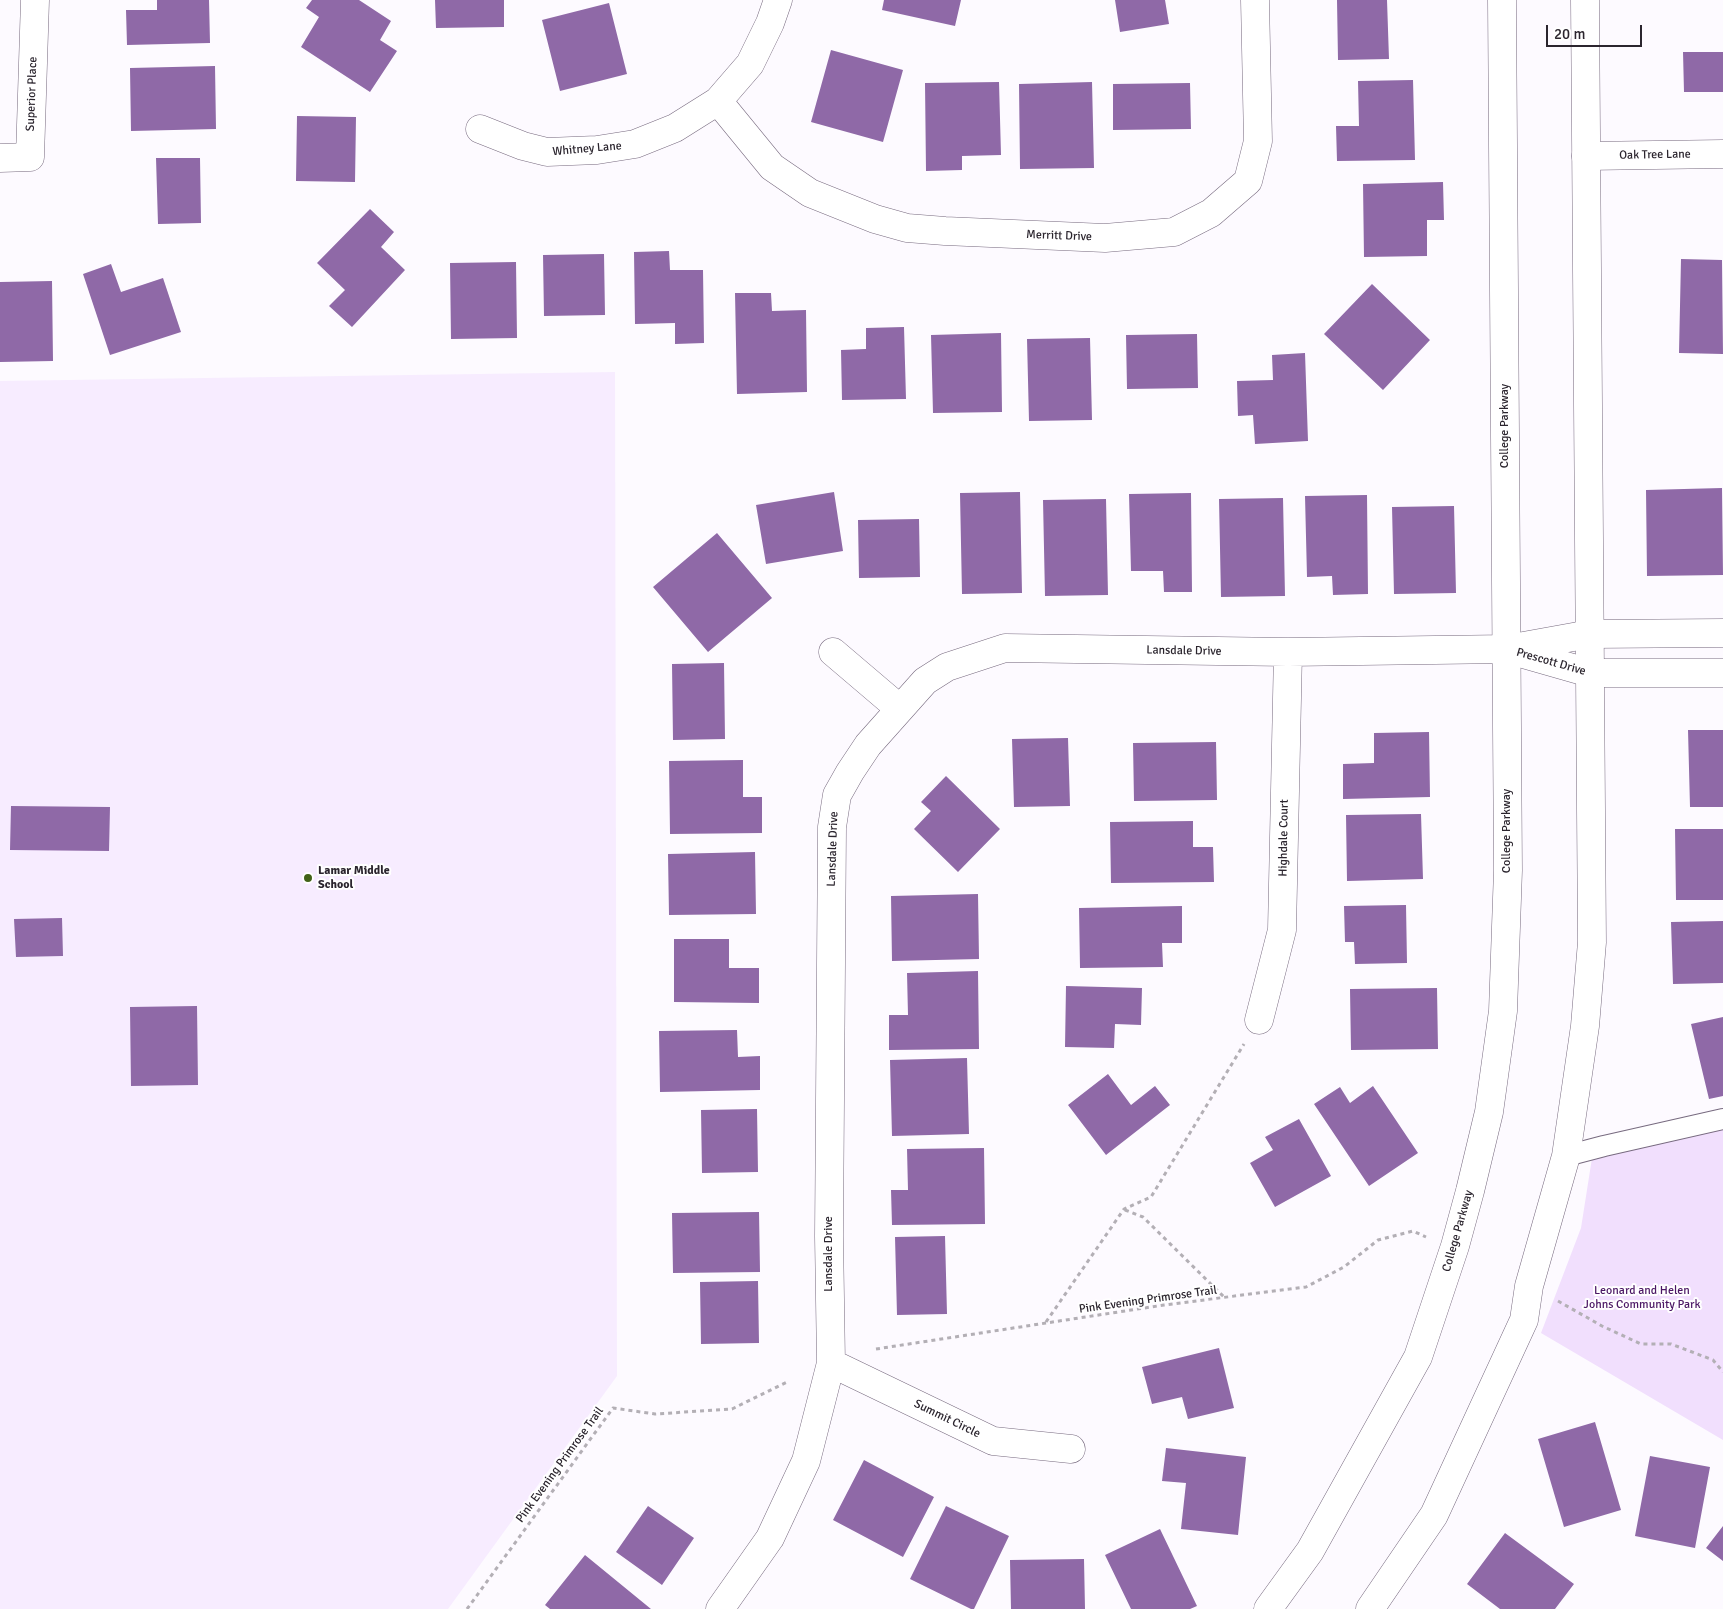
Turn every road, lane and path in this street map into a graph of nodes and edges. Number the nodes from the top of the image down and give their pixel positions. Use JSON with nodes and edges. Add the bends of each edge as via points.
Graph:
{"nodes":[{"id":1,"x":35,"y":0,"type":"edge"},
{"id":2,"x":778,"y":0,"type":"edge"},
{"id":3,"x":1255,"y":0,"type":"edge"},
{"id":4,"x":1502,"y":0,"type":"edge"},
{"id":5,"x":1585,"y":0,"type":"edge"},
{"id":6,"x":718,"y":100,"type":"junction"},
{"id":7,"x":480,"y":128,"type":"dead end"},
{"id":8,"x":1723,"y":154,"type":"edge"},
{"id":9,"x":1586,"y":156,"type":"junction"},
{"id":10,"x":0,"y":158,"type":"edge"},
{"id":11,"x":1723,"y":632,"type":"edge"},
{"id":12,"x":1590,"y":634,"type":"junction"},
{"id":13,"x":1507,"y":650,"type":"junction"},
{"id":14,"x":833,"y":652,"type":"dead end"},
{"id":15,"x":1288,"y":652,"type":"junction"},
{"id":16,"x":1590,"y":673,"type":"junction"},
{"id":17,"x":1723,"y":673,"type":"edge"},
{"id":18,"x":900,"y":709,"type":"junction"},
{"id":19,"x":1258,"y":1020,"type":"joint"},
{"id":20,"x":1723,"y":1120,"type":"edge"},
{"id":21,"x":1566,"y":1156,"type":"junction"},
{"id":22,"x":1124,"y":1209,"type":"junction"},
{"id":23,"x":1429,"y":1238,"type":"dead end"},
{"id":24,"x":1550,"y":1296,"type":"dead end"},
{"id":25,"x":1226,"y":1298,"type":"junction"},
{"id":26,"x":1046,"y":1323,"type":"junction"},
{"id":27,"x":873,"y":1350,"type":"dead end"},
{"id":28,"x":831,"y":1363,"type":"junction"},
{"id":29,"x":1723,"y":1372,"type":"edge"},
{"id":30,"x":789,"y":1381,"type":"dead end"},
{"id":31,"x":1071,"y":1448,"type":"dead end"},
{"id":32,"x":467,"y":1609,"type":"edge"},
{"id":33,"x":720,"y":1609,"type":"edge"},
{"id":34,"x":1268,"y":1609,"type":"edge"},
{"id":35,"x":1370,"y":1609,"type":"edge"}],
"edges":[{"from":1,"to":10,"type":"street","name":"Superior Place","via":[[30,158]]},
{"from":2,"to":6,"type":"street","name":"Whitney Lane","via":[[750,64]]},
{"from":3,"to":6,"type":"street","name":"Merritt Drive","via":[[1258,140],[1248,181],[1211,213],[1174,232],[1104,238],[907,228],[875,219],[810,193],[772,167]]},
{"from":4,"to":13,"type":"street","name":"College Parkway"},
{"from":5,"to":9,"type":"street"},
{"from":6,"to":7,"type":"street","name":"Whitney Lane","via":[[675,128],[635,144],[597,150],[547,152]]},
{"from":8,"to":9,"type":"street","name":"Oak Tree Lane"},
{"from":9,"to":12,"type":"street"},
{"from":11,"to":12,"type":"street","name":"Prescott Drive"},
{"from":12,"to":13,"type":"street","name":"Prescott Drive"},
{"from":12,"to":16,"type":"street"},
{"from":13,"to":15,"type":"street","name":"Lansdale Drive"},
{"from":13,"to":16,"type":"street","name":"Prescott Drive"},
{"from":13,"to":34,"type":"street","name":"College Parkway","via":[[1508,870],[1503,1011],[1488,1112],[1470,1191],[1418,1358],[1310,1551]]},
{"from":14,"to":18,"type":"street"},
{"from":15,"to":18,"type":"street","name":"Lansdale Drive","via":[[1005,648],[947,667],[926,681]]},
{"from":15,"to":19,"type":"street","name":"Highdale Court","via":[[1282,930]]},
{"from":16,"to":17,"type":"street","name":"Prescott Drive"},
{"from":16,"to":21,"type":"street","via":[[1592,942],[1585,1026]]},
{"from":18,"to":28,"type":"street","name":"Lansdale Drive","via":[[868,745],[850,772],[837,795],[832,827]]},
{"from":19,"to":22,"type":"path","via":[[1151,1197]]},
{"from":20,"to":21,"type":"lane"},
{"from":21,"to":35,"type":"street","via":[[1529,1286],[1524,1320],[1434,1515]]},
{"from":22,"to":25,"type":"path","via":[[1144,1217]]},
{"from":22,"to":26,"type":"path"},
{"from":23,"to":25,"type":"path","name":"Pink Evening Primrose Trail","via":[[1413,1231],[1378,1240],[1344,1267],[1306,1287]]},
{"from":24,"to":29,"type":"path","via":[[1641,1344],[1671,1344],[1713,1360]]},
{"from":25,"to":26,"type":"path","name":"Pink Evening Primrose Trail"},
{"from":26,"to":27,"type":"path","name":"Pink Evening Primrose Trail"},
{"from":28,"to":31,"type":"street","name":"Summit Circle","via":[[993,1441]]},
{"from":28,"to":33,"type":"street","name":"Lansdale Drive","via":[[806,1461],[770,1538]]},
{"from":30,"to":32,"type":"path","name":"Pink Evening Primrose Trail","via":[[732,1409],[655,1414],[613,1408]]}]}
